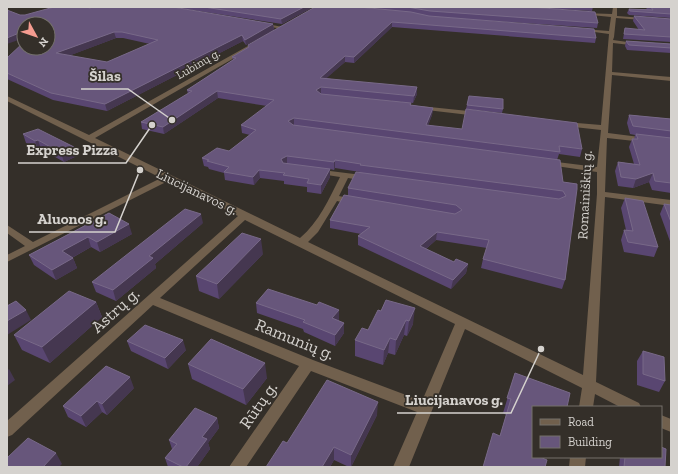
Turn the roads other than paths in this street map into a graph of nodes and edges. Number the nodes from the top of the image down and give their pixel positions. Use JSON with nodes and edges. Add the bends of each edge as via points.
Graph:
{"nodes":[{"id":1,"x":615,"y":7,"type":"edge"},
{"id":2,"x":577,"y":13,"type":"edge"},
{"id":3,"x":615,"y":16,"type":"junction"},
{"id":4,"x":671,"y":21,"type":"edge"},
{"id":5,"x":253,"y":23,"type":"edge"},
{"id":6,"x":574,"y":30,"type":"edge"},
{"id":7,"x":276,"y":32,"type":"edge"},
{"id":8,"x":612,"y":33,"type":"junction"},
{"id":9,"x":264,"y":39,"type":"edge"},
{"id":10,"x":611,"y":41,"type":"junction"},
{"id":11,"x":649,"y":45,"type":"edge"},
{"id":12,"x":609,"y":74,"type":"junction"},
{"id":13,"x":671,"y":79,"type":"edge"},
{"id":14,"x":7,"y":98,"type":"edge"},
{"id":15,"x":413,"y":107,"type":"edge"},
{"id":16,"x":482,"y":114,"type":"edge"},
{"id":17,"x":559,"y":123,"type":"edge"},
{"id":18,"x":604,"y":132,"type":"junction"},
{"id":19,"x":88,"y":138,"type":"junction"},
{"id":20,"x":671,"y":143,"type":"edge"},
{"id":21,"x":538,"y":162,"type":"edge"},
{"id":22,"x":309,"y":170,"type":"edge"},
{"id":23,"x":600,"y":170,"type":"junction"},
{"id":24,"x":345,"y":175,"type":"junction"},
{"id":25,"x":167,"y":178,"type":"junction"},
{"id":26,"x":376,"y":179,"type":"edge"},
{"id":27,"x":601,"y":194,"type":"junction"},
{"id":28,"x":334,"y":198,"type":"junction"},
{"id":29,"x":364,"y":203,"type":"edge"},
{"id":30,"x":671,"y":203,"type":"edge"},
{"id":31,"x":245,"y":215,"type":"junction"},
{"id":32,"x":7,"y":228,"type":"edge"},
{"id":33,"x":301,"y":242,"type":"junction"},
{"id":34,"x":32,"y":246,"type":"junction"},
{"id":35,"x":7,"y":259,"type":"edge"},
{"id":36,"x":151,"y":299,"type":"junction"},
{"id":37,"x":462,"y":322,"type":"junction"},
{"id":38,"x":308,"y":364,"type":"junction"},
{"id":39,"x":589,"y":384,"type":"junction"},
{"id":40,"x":586,"y":406,"type":"edge"},
{"id":41,"x":632,"y":406,"type":"edge"},
{"id":42,"x":426,"y":409,"type":"junction"},
{"id":43,"x":662,"y":422,"type":"edge"},
{"id":44,"x":671,"y":426,"type":"edge"},
{"id":45,"x":7,"y":430,"type":"edge"},
{"id":46,"x":237,"y":467,"type":"edge"},
{"id":47,"x":401,"y":467,"type":"edge"}],
"edges":[{"from":1,"to":3,"type":"street","name":"Romainiškių g."},
{"from":2,"to":3,"type":"street"},
{"from":3,"to":4,"type":"street"},
{"from":3,"to":8,"type":"street","name":"Romainiškių g."},
{"from":5,"to":7,"type":"street","via":[[286,26]]},
{"from":6,"to":8,"type":"street"},
{"from":8,"to":10,"type":"street","name":"Romainiškių g."},
{"from":9,"to":19,"type":"street","name":"Lubinų g."},
{"from":10,"to":11,"type":"street"},
{"from":10,"to":12,"type":"street","name":"Romainiškių g."},
{"from":12,"to":13,"type":"street"},
{"from":12,"to":18,"type":"street","name":"Romainiškių g."},
{"from":14,"to":19,"type":"street","name":"Liucijanavos g."},
{"from":15,"to":16,"type":"street"},
{"from":17,"to":18,"type":"street"},
{"from":18,"to":20,"type":"street"},
{"from":18,"to":23,"type":"street","name":"Romainiškių g."},
{"from":19,"to":25,"type":"street","name":"Liucijanavos g."},
{"from":21,"to":23,"type":"street"},
{"from":22,"to":24,"type":"street"},
{"from":23,"to":27,"type":"street","name":"Romainiškių g."},
{"from":24,"to":26,"type":"street"},
{"from":24,"to":28,"type":"street"},
{"from":25,"to":31,"type":"street","name":"Liucijanavos g."},
{"from":25,"to":34,"type":"street"},
{"from":27,"to":30,"type":"street"},
{"from":27,"to":39,"type":"street","name":"Romainiškių g."},
{"from":28,"to":29,"type":"street"},
{"from":28,"to":33,"type":"street","via":[[315,230]]},
{"from":31,"to":33,"type":"street","name":"Liucijanavos g."},
{"from":31,"to":36,"type":"street","name":"Astrų g."},
{"from":32,"to":34,"type":"street"},
{"from":33,"to":37,"type":"street","name":"Liucijanavos g."},
{"from":34,"to":35,"type":"street"},
{"from":36,"to":38,"type":"street","name":"Ramunių g."},
{"from":36,"to":45,"type":"street","name":"Astrų g."},
{"from":37,"to":39,"type":"street","name":"Liucijanavos g."},
{"from":37,"to":42,"type":"street"},
{"from":38,"to":42,"type":"street","name":"Ramunių g."},
{"from":38,"to":46,"type":"street","name":"Rūtų g."},
{"from":39,"to":40,"type":"street","name":"Romainiškių g."},
{"from":39,"to":41,"type":"street","name":"Liucijanavos g."},
{"from":42,"to":47,"type":"street"},
{"from":43,"to":44,"type":"street"}]}
